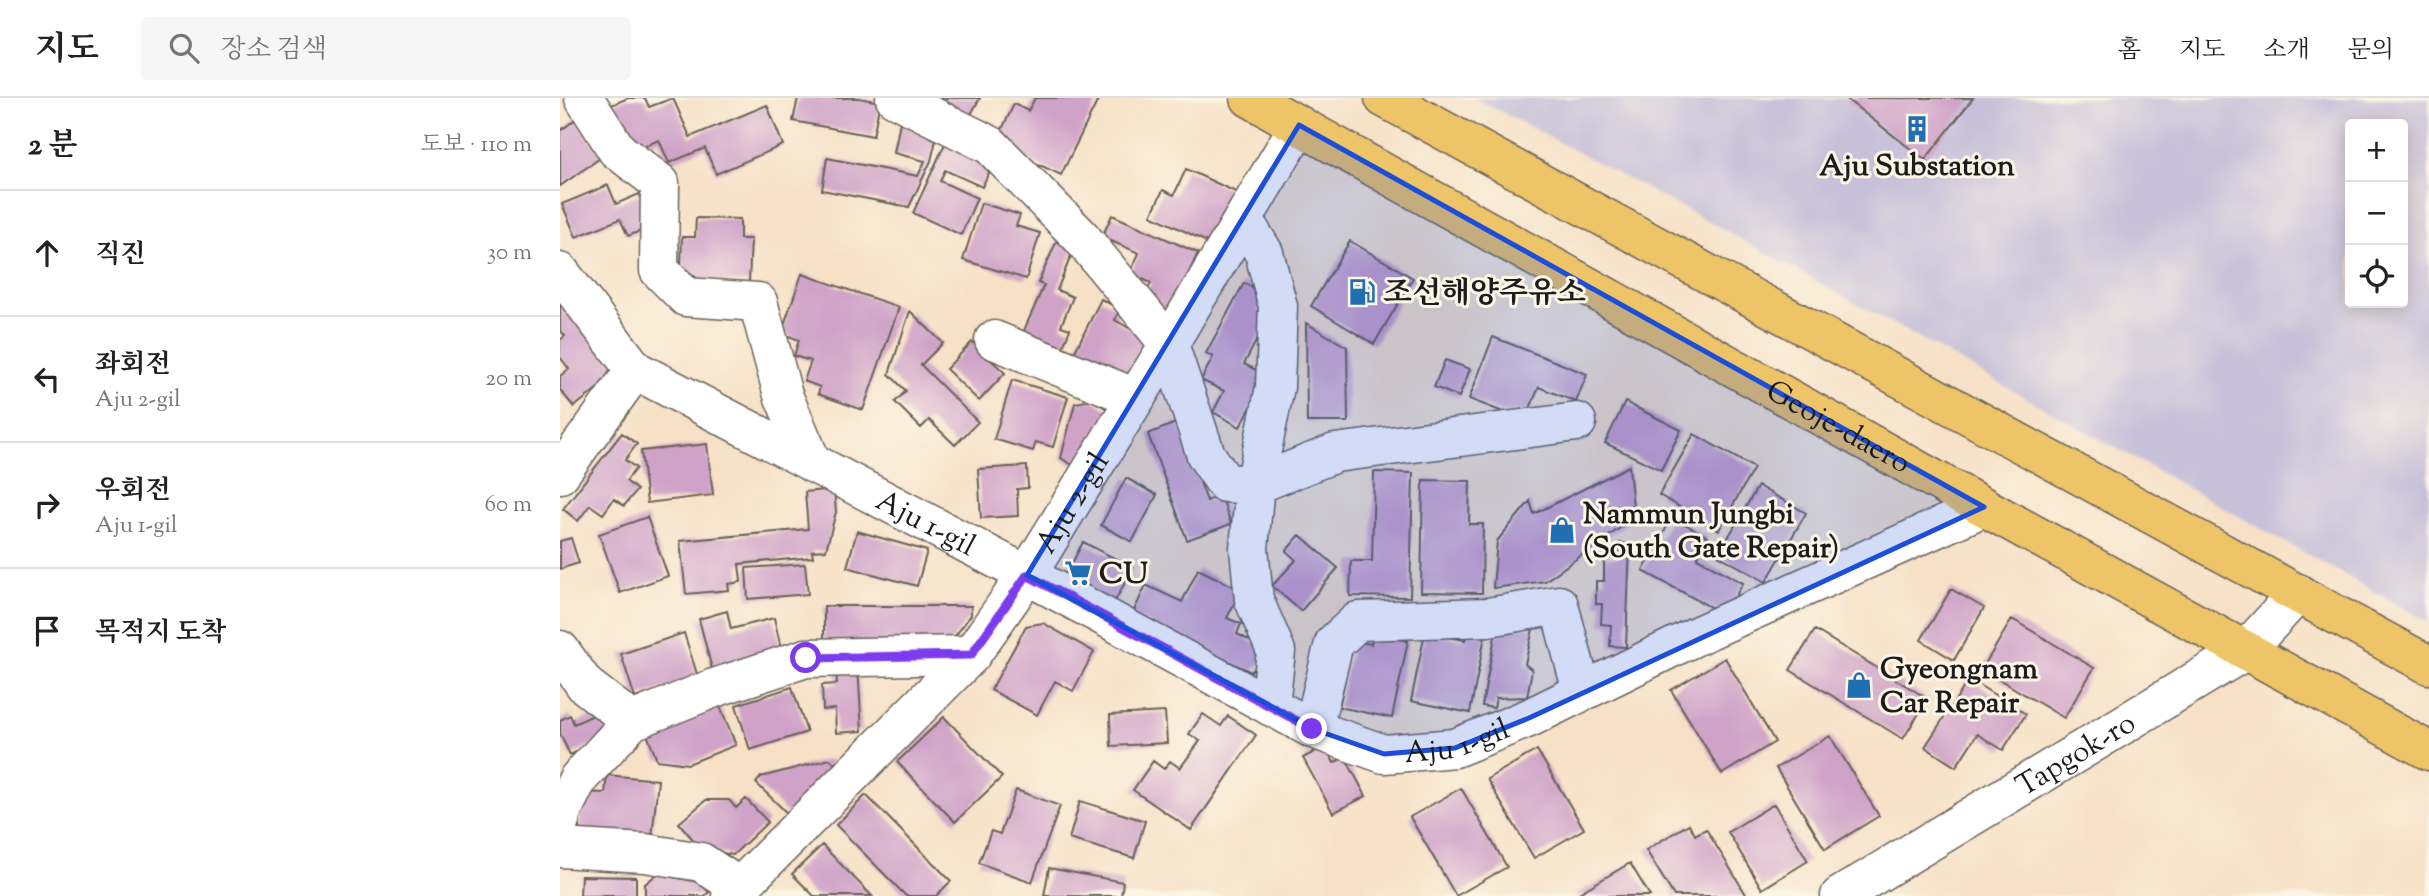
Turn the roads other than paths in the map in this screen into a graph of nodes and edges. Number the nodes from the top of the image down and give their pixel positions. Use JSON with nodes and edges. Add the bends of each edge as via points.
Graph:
{"nodes":[{"id":1,"x":584,"y":98,"type":"edge"},
{"id":2,"x":895,"y":98,"type":"edge"},
{"id":3,"x":1250,"y":98,"type":"edge"},
{"id":4,"x":1384,"y":98,"type":"edge"},
{"id":5,"x":1299,"y":125,"type":"junction"},
{"id":6,"x":1243,"y":219,"type":"junction"},
{"id":7,"x":560,"y":272,"type":"edge"},
{"id":8,"x":994,"y":340,"type":"dead end"},
{"id":9,"x":1169,"y":344,"type":"junction"},
{"id":10,"x":635,"y":370,"type":"junction"},
{"id":11,"x":1136,"y":398,"type":"junction"},
{"id":12,"x":1577,"y":422,"type":"dead end"},
{"id":13,"x":812,"y":463,"type":"junction"},
{"id":14,"x":560,"y":474,"type":"edge"},
{"id":15,"x":1255,"y":485,"type":"junction"},
{"id":16,"x":1984,"y":508,"type":"junction"},
{"id":17,"x":1027,"y":575,"type":"junction"},
{"id":18,"x":2298,"y":593,"type":"junction"},
{"id":19,"x":560,"y":650,"type":"edge"},
{"id":20,"x":2245,"y":651,"type":"junction"},
{"id":21,"x":971,"y":655,"type":"junction"},
{"id":22,"x":2429,"y":665,"type":"edge"},
{"id":23,"x":1582,"y":692,"type":"junction"},
{"id":24,"x":1270,"y":706,"type":"junction"},
{"id":25,"x":632,"y":721,"type":"junction"},
{"id":26,"x":1312,"y":729,"type":"junction"},
{"id":27,"x":2429,"y":751,"type":"edge"},
{"id":28,"x":560,"y":821,"type":"edge"},
{"id":29,"x":560,"y":848,"type":"edge"},
{"id":30,"x":735,"y":892,"type":"edge"},
{"id":31,"x":1840,"y":896,"type":"edge"}],
"edges":[{"from":1,"to":13,"type":"street","via":[[617,150],[660,183],[659,270],[686,296],[758,302],[783,395]]},
{"from":2,"to":9,"type":"street","via":[[990,145],[1081,237]]},
{"from":3,"to":5,"type":"highway","name":"Geoje-daero"},
{"from":4,"to":18,"type":"highway"},
{"from":5,"to":6,"type":"street","name":"Aju 2-gil"},
{"from":5,"to":16,"type":"highway","name":"Geoje-daero"},
{"from":6,"to":9,"type":"street","name":"Aju 2-gil"},
{"from":6,"to":15,"type":"street","via":[[1264,253],[1278,306],[1275,387]]},
{"from":7,"to":10,"type":"street","name":"Aju 1-gil"},
{"from":8,"to":11,"type":"street"},
{"from":9,"to":11,"type":"street","name":"Aju 2-gil"},
{"from":9,"to":15,"type":"street","via":[[1206,454],[1225,483]]},
{"from":10,"to":13,"type":"street","name":"Aju 1-gil"},
{"from":10,"to":14,"type":"street"},
{"from":11,"to":17,"type":"street","name":"Aju 2-gil"},
{"from":12,"to":15,"type":"street","via":[[1335,453]]},
{"from":13,"to":17,"type":"street","name":"Aju 1-gil"},
{"from":15,"to":24,"type":"street","via":[[1249,548],[1254,600],[1276,651]]},
{"from":16,"to":20,"type":"highway","name":"Geoje-daero"},
{"from":16,"to":23,"type":"street","name":"Aju 1-gil","via":[[1698,635]]},
{"from":17,"to":21,"type":"street","name":"Aju 2-gil"},
{"from":17,"to":24,"type":"street","name":"Aju 1-gil"},
{"from":18,"to":20,"type":"street","name":"Tapgok-ro"},
{"from":18,"to":22,"type":"highway"},
{"from":19,"to":25,"type":"street","via":[[585,685]]},
{"from":20,"to":27,"type":"highway","name":"Geoje-daero"},
{"from":20,"to":31,"type":"street","name":"Tapgok-ro"},
{"from":21,"to":25,"type":"street","via":[[806,658]]},
{"from":21,"to":30,"type":"street","name":"Aju 2-gil"},
{"from":23,"to":26,"type":"street","name":"Aju 1-gil","via":[[1455,748],[1384,754]]},
{"from":23,"to":26,"type":"street","via":[[1559,605],[1488,617],[1358,621],[1334,643]]},
{"from":24,"to":26,"type":"street","name":"Aju 1-gil"},
{"from":25,"to":28,"type":"street","via":[[578,779]]},
{"from":29,"to":30,"type":"street","via":[[701,862]]}]}
